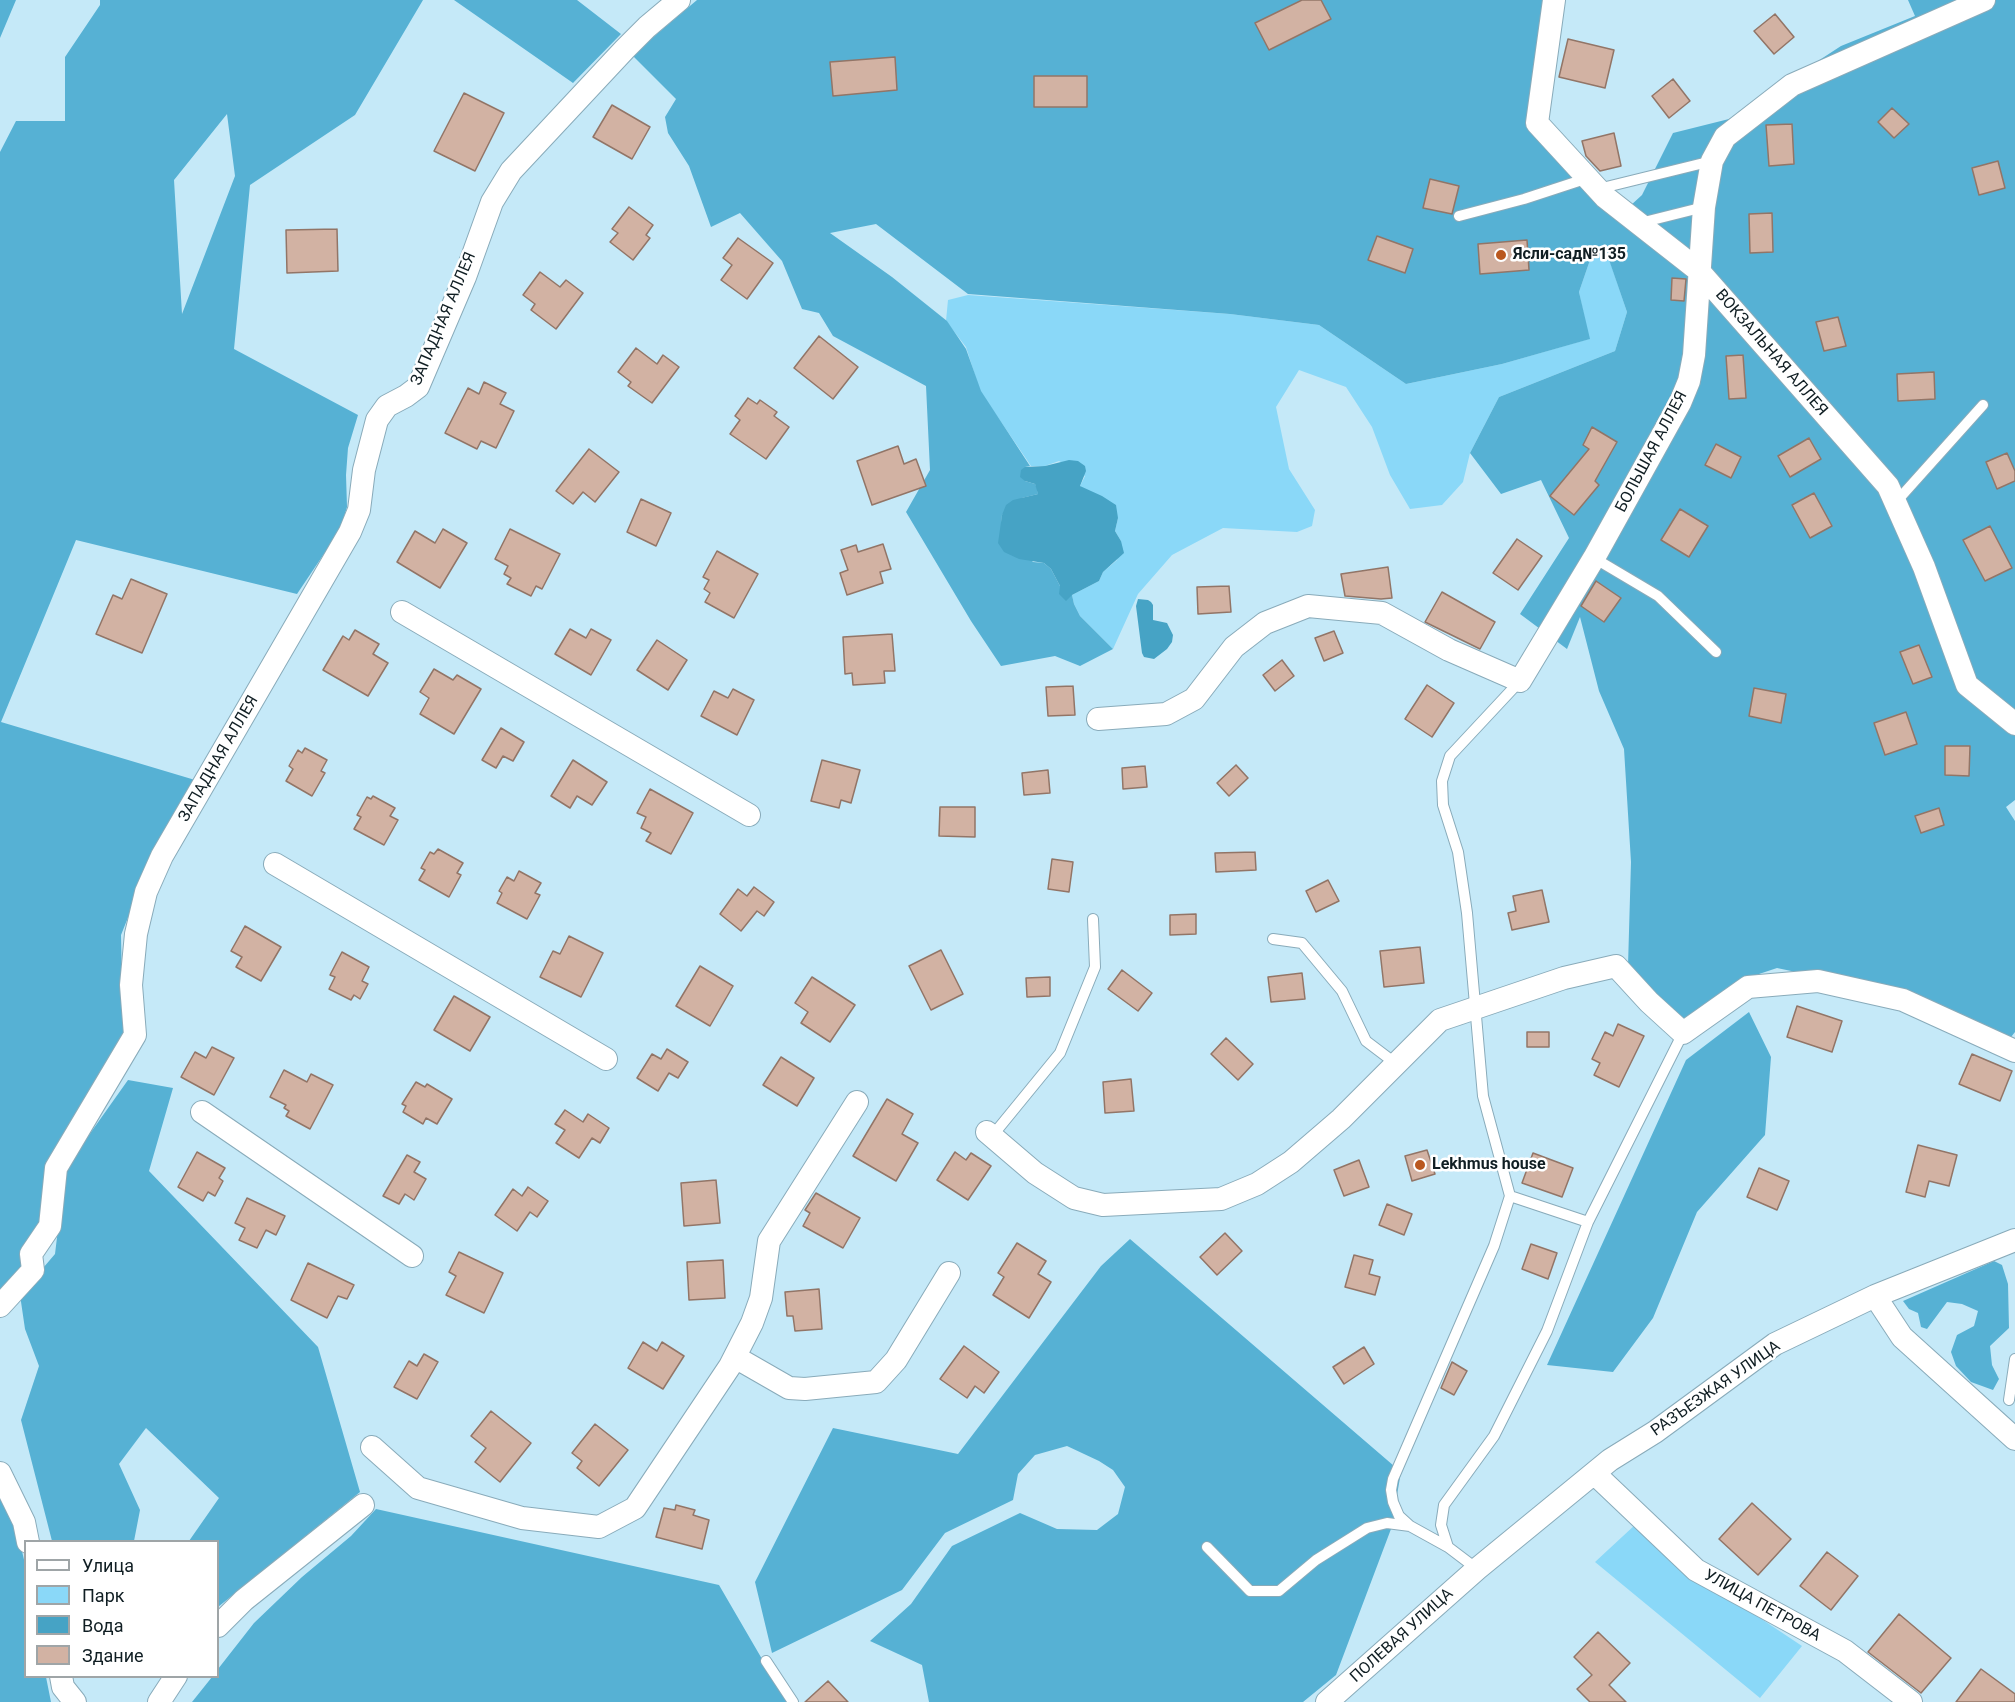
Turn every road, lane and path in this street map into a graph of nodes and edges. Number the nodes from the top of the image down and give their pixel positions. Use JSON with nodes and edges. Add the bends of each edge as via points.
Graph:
{"nodes":[{"id":1,"x":680,"y":0,"type":"edge"},
{"id":2,"x":1554,"y":0,"type":"edge"},
{"id":3,"x":1984,"y":0,"type":"edge"},
{"id":4,"x":1713,"y":161,"type":"junction"},
{"id":5,"x":1594,"y":185,"type":"junction"},
{"id":6,"x":1704,"y":207,"type":"junction"},
{"id":7,"x":1459,"y":216,"type":"dead end"},
{"id":8,"x":1638,"y":223,"type":"junction"},
{"id":9,"x":1698,"y":270,"type":"junction"},
{"id":10,"x":1983,"y":405,"type":"dead end"},
{"id":11,"x":1896,"y":502,"type":"junction"},
{"id":12,"x":1594,"y":558,"type":"junction"},
{"id":13,"x":402,"y":612,"type":"dead end"},
{"id":14,"x":1716,"y":652,"type":"dead end"},
{"id":15,"x":1520,"y":681,"type":"junction"},
{"id":16,"x":1098,"y":719,"type":"dead end"},
{"id":17,"x":2015,"y":724,"type":"edge"},
{"id":18,"x":749,"y":815,"type":"dead end"},
{"id":19,"x":275,"y":864,"type":"dead end"},
{"id":20,"x":1093,"y":919,"type":"dead end"},
{"id":21,"x":1273,"y":939,"type":"dead end"},
{"id":22,"x":1475,"y":1007,"type":"junction"},
{"id":23,"x":1683,"y":1033,"type":"junction"},
{"id":24,"x":2015,"y":1051,"type":"edge"},
{"id":25,"x":606,"y":1059,"type":"dead end"},
{"id":26,"x":1395,"y":1063,"type":"junction"},
{"id":27,"x":857,"y":1102,"type":"dead end"},
{"id":28,"x":202,"y":1112,"type":"dead end"},
{"id":29,"x":990,"y":1134,"type":"joint"},
{"id":30,"x":1510,"y":1196,"type":"junction"},
{"id":31,"x":1588,"y":1222,"type":"junction"},
{"id":32,"x":2015,"y":1240,"type":"edge"},
{"id":33,"x":412,"y":1256,"type":"dead end"},
{"id":34,"x":949,"y":1273,"type":"dead end"},
{"id":35,"x":1875,"y":1296,"type":"junction"},
{"id":36,"x":0,"y":1306,"type":"edge"},
{"id":37,"x":735,"y":1357,"type":"junction"},
{"id":38,"x":2015,"y":1359,"type":"edge"},
{"id":39,"x":2009,"y":1400,"type":"dead end"},
{"id":40,"x":2015,"y":1439,"type":"edge"},
{"id":41,"x":372,"y":1447,"type":"dead end"},
{"id":42,"x":0,"y":1473,"type":"edge"},
{"id":43,"x":1595,"y":1474,"type":"junction"},
{"id":44,"x":363,"y":1505,"type":"dead end"},
{"id":45,"x":1410,"y":1526,"type":"junction"},
{"id":46,"x":28,"y":1540,"type":"edge"},
{"id":47,"x":1206,"y":1547,"type":"dead end"},
{"id":48,"x":1448,"y":1547,"type":"junction"},
{"id":49,"x":1477,"y":1569,"type":"junction"},
{"id":50,"x":219,"y":1625,"type":"edge"},
{"id":51,"x":766,"y":1661,"type":"dead end"},
{"id":52,"x":61,"y":1678,"type":"edge"},
{"id":53,"x":175,"y":1678,"type":"edge"},
{"id":54,"x":75,"y":1702,"type":"edge"},
{"id":55,"x":159,"y":1702,"type":"edge"},
{"id":56,"x":793,"y":1702,"type":"edge"},
{"id":57,"x":1327,"y":1702,"type":"edge"},
{"id":58,"x":1911,"y":1702,"type":"edge"}],
"edges":[{"from":1,"to":36,"type":"street","name":"ЗАПАДНАЯ АЛЛЕЯ","via":[[647,27],[511,171],[492,202],[418,387],[387,406],[377,420],[359,510],[350,532],[162,856],[146,892],[136,934],[131,985],[135,1035],[56,1168],[50,1226],[31,1254],[33,1270]]},
{"from":2,"to":5,"type":"street","name":"ВОКЗАЛЬНАЯ АЛЛЕЯ","via":[[1538,123]]},
{"from":3,"to":4,"type":"street","name":"БОЛЬШАЯ АЛЛЕЯ","via":[[1792,84],[1725,137]]},
{"from":4,"to":5,"type":"lane"},
{"from":4,"to":6,"type":"street","name":"БОЛЬШАЯ АЛЛЕЯ"},
{"from":5,"to":7,"type":"lane","via":[[1582,180]]},
{"from":5,"to":8,"type":"street","name":"ВОКЗАЛЬНАЯ АЛЛЕЯ"},
{"from":6,"to":8,"type":"lane"},
{"from":6,"to":9,"type":"street","name":"БОЛЬШАЯ АЛЛЕЯ"},
{"from":8,"to":9,"type":"street","name":"ВОКЗАЛЬНАЯ АЛЛЕЯ"},
{"from":9,"to":11,"type":"street","name":"ВОКЗАЛЬНАЯ АЛЛЕЯ","via":[[1888,486]]},
{"from":9,"to":12,"type":"street","name":"БОЛЬШАЯ АЛЛЕЯ","via":[[1689,381]]},
{"from":10,"to":11,"type":"lane"},
{"from":11,"to":17,"type":"street","name":"ВОКЗАЛЬНАЯ АЛЛЕЯ","via":[[1967,685]]},
{"from":12,"to":14,"type":"lane","via":[[1658,596]]},
{"from":12,"to":15,"type":"street","name":"БОЛЬШАЯ АЛЛЕЯ"},
{"from":13,"to":18,"type":"street"},
{"from":15,"to":16,"type":"street","via":[[1449,650],[1382,612],[1308,606],[1265,623],[1234,647],[1194,699],[1166,714]]},
{"from":15,"to":22,"type":"lane","via":[[1450,756],[1442,781],[1443,805],[1460,862]]},
{"from":19,"to":25,"type":"street"},
{"from":20,"to":29,"type":"lane","via":[[1095,967],[1060,1053]]},
{"from":21,"to":26,"type":"lane","via":[[1302,944],[1342,992],[1366,1041]]},
{"from":22,"to":23,"type":"street","via":[[1616,966]]},
{"from":22,"to":26,"type":"street","via":[[1440,1020]]},
{"from":22,"to":30,"type":"lane","via":[[1483,1096]]},
{"from":23,"to":24,"type":"street","via":[[1748,987],[1818,981],[1903,1000]]},
{"from":23,"to":31,"type":"lane"},
{"from":26,"to":29,"type":"street","via":[[1341,1119],[1291,1162],[1257,1184],[1221,1199],[1103,1205],[1074,1198],[1035,1173]]},
{"from":27,"to":37,"type":"street","via":[[769,1240],[761,1298]]},
{"from":28,"to":33,"type":"street"},
{"from":30,"to":31,"type":"lane"},
{"from":30,"to":45,"type":"lane","via":[[1494,1246],[1393,1479],[1393,1502],[1399,1516]]},
{"from":31,"to":48,"type":"lane","via":[[1547,1331],[1494,1436],[1444,1505],[1441,1525]]},
{"from":32,"to":35,"type":"street","name":"РАЗЪЕЗЖАЯ УЛИЦА"},
{"from":34,"to":37,"type":"street","via":[[896,1360],[876,1382],[789,1388]]},
{"from":35,"to":40,"type":"street","via":[[1902,1337]]},
{"from":35,"to":43,"type":"street","name":"РАЗЪЕЗЖАЯ УЛИЦА","via":[[1775,1344]]},
{"from":37,"to":41,"type":"street","via":[[635,1508],[599,1527],[522,1518],[418,1488]]},
{"from":38,"to":39,"type":"lane"},
{"from":42,"to":46,"type":"street","via":[[24,1522]]},
{"from":43,"to":49,"type":"street","name":"РАЗЪЕЗЖАЯ УЛИЦА"},
{"from":43,"to":58,"type":"street","name":"УЛИЦА ПЕТРОВА","via":[[1696,1570],[1845,1651]]},
{"from":44,"to":50,"type":"street","via":[[244,1600]]},
{"from":45,"to":47,"type":"lane","via":[[1387,1523],[1367,1528],[1316,1560],[1280,1591],[1250,1591]]},
{"from":45,"to":48,"type":"lane"},
{"from":48,"to":49,"type":"lane"},
{"from":49,"to":57,"type":"street","name":"ПОЛЕВАЯ УЛИЦА"},
{"from":51,"to":56,"type":"lane"},
{"from":52,"to":54,"type":"street"},
{"from":53,"to":55,"type":"street"}]}
